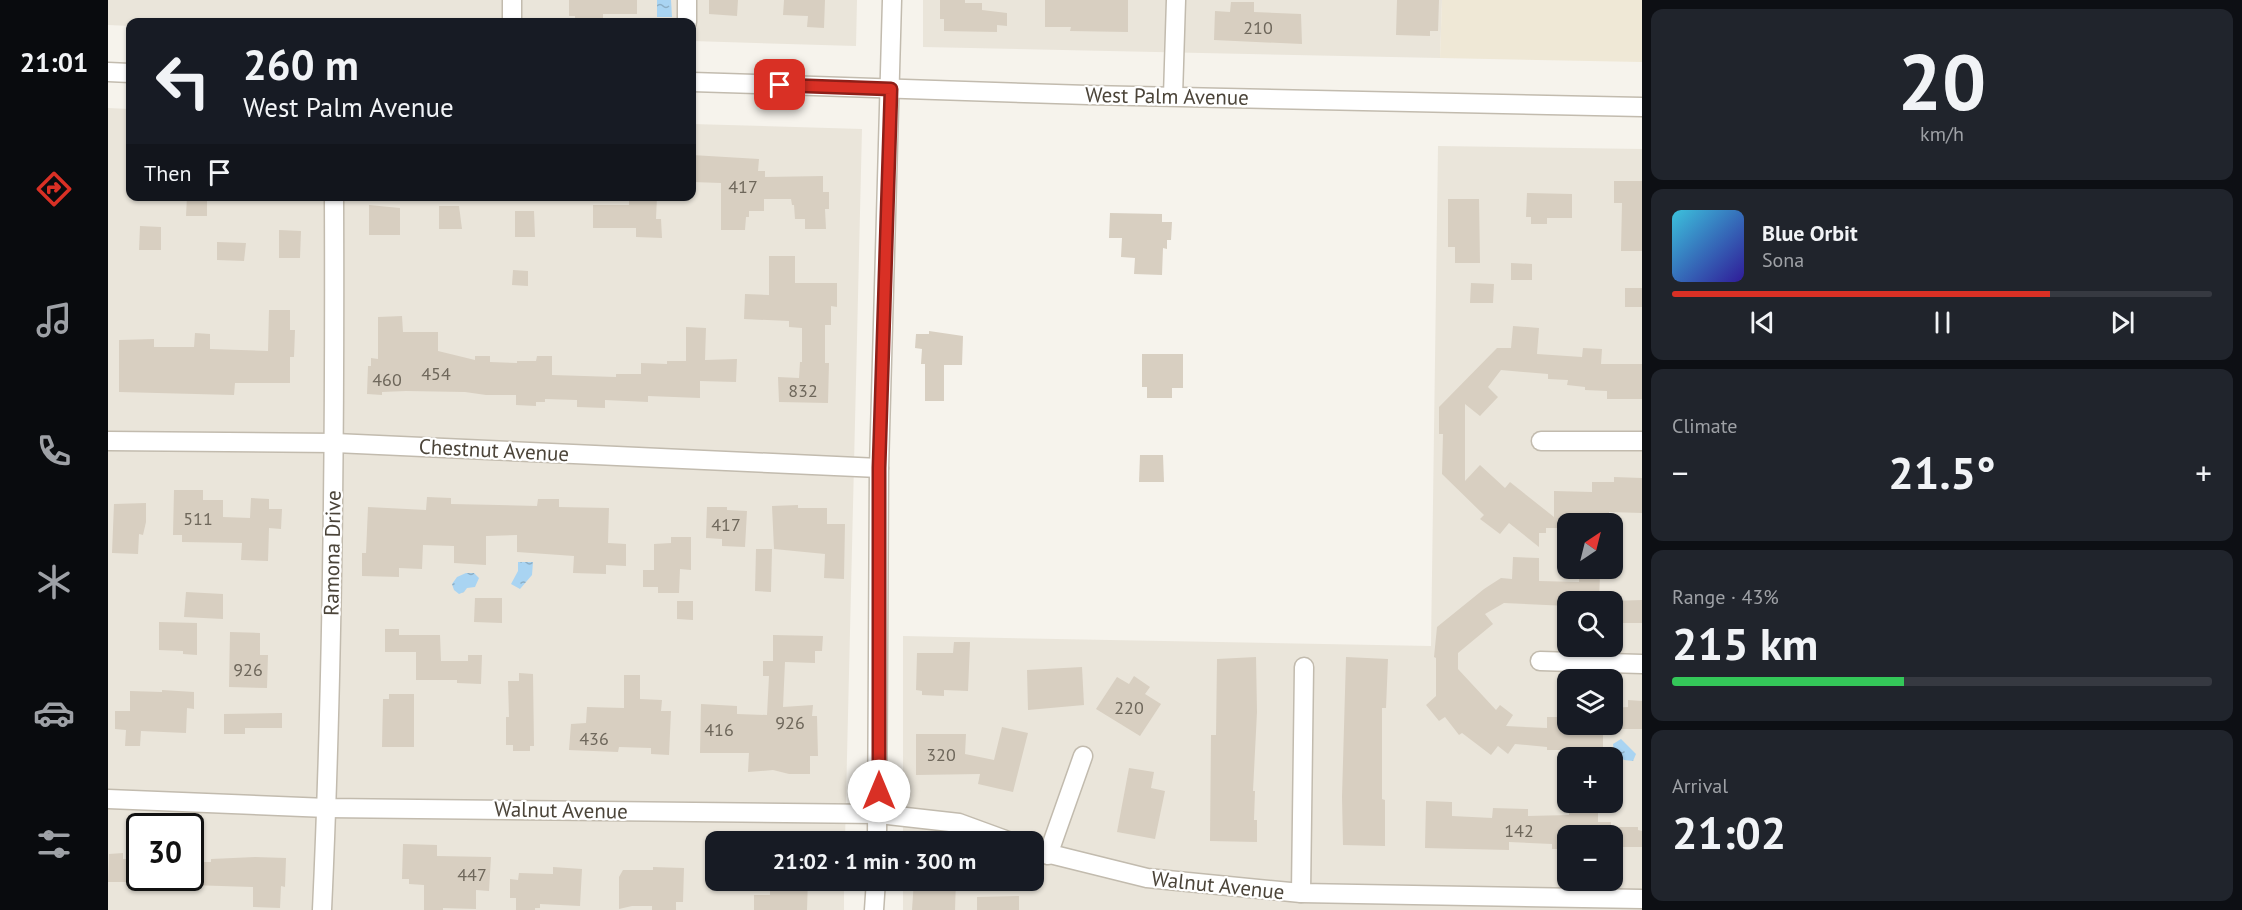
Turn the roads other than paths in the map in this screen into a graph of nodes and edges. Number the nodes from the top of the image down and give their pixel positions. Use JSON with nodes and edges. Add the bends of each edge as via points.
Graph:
{"nodes":[{"id":1,"x":512,"y":0,"type":"edge"},
{"id":2,"x":687,"y":0,"type":"edge"},
{"id":3,"x":892,"y":0,"type":"edge"},
{"id":4,"x":1176,"y":0,"type":"edge"},
{"id":5,"x":512,"y":18,"type":"edge"},
{"id":6,"x":687,"y":18,"type":"edge"},
{"id":7,"x":108,"y":72,"type":"edge"},
{"id":8,"x":126,"y":73,"type":"edge"},
{"id":9,"x":696,"y":82,"type":"edge"},
{"id":10,"x":891,"y":89,"type":"junction"},
{"id":11,"x":1173,"y":96,"type":"junction"},
{"id":12,"x":1642,"y":107,"type":"edge"},
{"id":13,"x":334,"y":201,"type":"edge"},
{"id":14,"x":108,"y":441,"type":"edge"},
{"id":15,"x":1541,"y":441,"type":"dead end"},
{"id":16,"x":1642,"y":441,"type":"edge"},
{"id":17,"x":335,"y":443,"type":"junction"},
{"id":18,"x":879,"y":468,"type":"junction"},
{"id":19,"x":1540,"y":661,"type":"dead end"},
{"id":20,"x":1642,"y":664,"type":"edge"},
{"id":21,"x":1304,"y":667,"type":"dead end"},
{"id":22,"x":1083,"y":756,"type":"dead end"},
{"id":23,"x":108,"y":798,"type":"edge"},
{"id":24,"x":327,"y":808,"type":"junction"},
{"id":25,"x":879,"y":814,"type":"junction"},
{"id":26,"x":878,"y":831,"type":"edge"},
{"id":27,"x":981,"y":831,"type":"edge"},
{"id":28,"x":1044,"y":845,"type":"edge"},
{"id":29,"x":1044,"y":853,"type":"edge"},
{"id":30,"x":875,"y":891,"type":"edge"},
{"id":31,"x":1301,"y":893,"type":"junction"},
{"id":32,"x":1642,"y":899,"type":"edge"},
{"id":33,"x":322,"y":910,"type":"edge"},
{"id":34,"x":874,"y":910,"type":"edge"}],
"edges":[{"from":1,"to":5,"type":"street"},
{"from":2,"to":6,"type":"street"},
{"from":3,"to":10,"type":"street"},
{"from":4,"to":11,"type":"street"},
{"from":7,"to":8,"type":"street"},
{"from":9,"to":10,"type":"street","name":"West Palm Avenue"},
{"from":10,"to":11,"type":"street","name":"West Palm Avenue"},
{"from":10,"to":18,"type":"street"},
{"from":11,"to":12,"type":"street","name":"West Palm Avenue"},
{"from":13,"to":17,"type":"street","name":"Ramona Drive"},
{"from":14,"to":17,"type":"street","name":"Chestnut Avenue"},
{"from":15,"to":16,"type":"street"},
{"from":17,"to":18,"type":"street","name":"Chestnut Avenue"},
{"from":17,"to":24,"type":"street","name":"Ramona Drive"},
{"from":18,"to":25,"type":"street"},
{"from":19,"to":20,"type":"street"},
{"from":21,"to":31,"type":"street"},
{"from":22,"to":28,"type":"street","name":"Walnut Avenue"},
{"from":23,"to":24,"type":"street","name":"Walnut Avenue"},
{"from":24,"to":25,"type":"street","name":"Walnut Avenue"},
{"from":24,"to":33,"type":"street","name":"Ramona Drive"},
{"from":25,"to":26,"type":"street"},
{"from":25,"to":27,"type":"street","name":"Walnut Avenue","via":[[960,823]]},
{"from":29,"to":31,"type":"street","name":"Walnut Avenue","via":[[1147,878]]},
{"from":30,"to":34,"type":"street"},
{"from":31,"to":32,"type":"street","name":"Walnut Avenue"}]}
